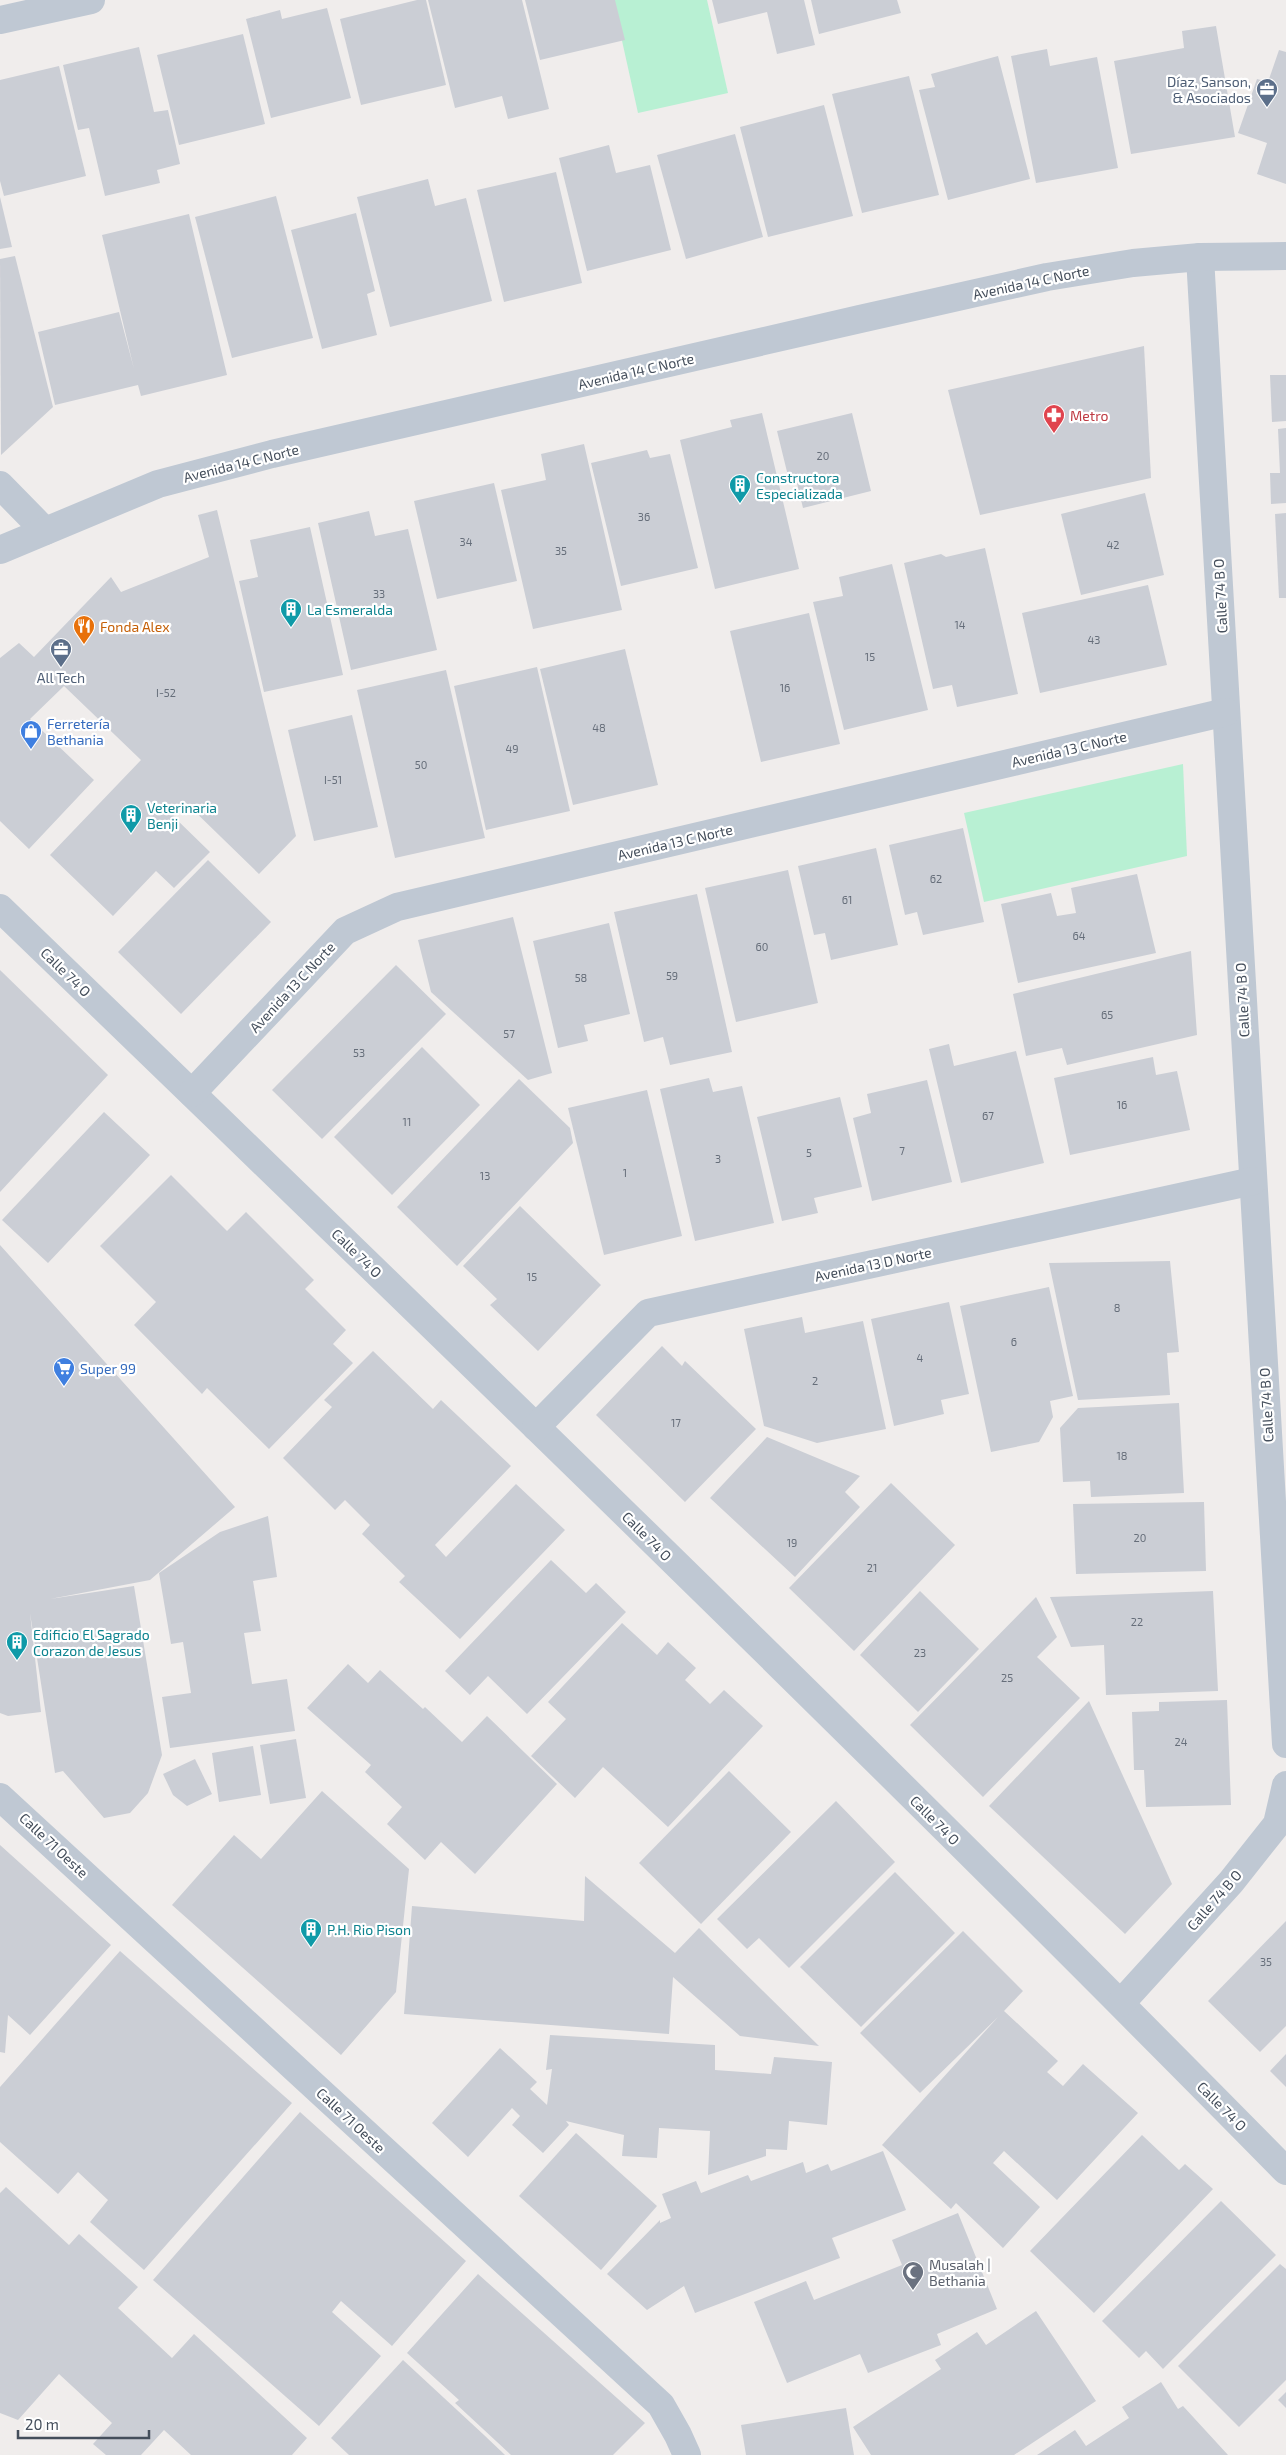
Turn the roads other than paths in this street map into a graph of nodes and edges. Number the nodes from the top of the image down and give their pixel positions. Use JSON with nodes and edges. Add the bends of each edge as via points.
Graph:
{"nodes":[{"id":1,"x":91,"y":0,"type":"edge"},
{"id":2,"x":0,"y":20,"type":"edge"},
{"id":3,"x":1286,"y":256,"type":"edge"},
{"id":4,"x":1200,"y":257,"type":"junction"},
{"id":5,"x":0,"y":485,"type":"edge"},
{"id":6,"x":45,"y":532,"type":"junction"},
{"id":7,"x":0,"y":550,"type":"edge"},
{"id":8,"x":1226,"y":712,"type":"junction"},
{"id":9,"x":0,"y":908,"type":"edge"},
{"id":10,"x":192,"y":1093,"type":"junction"},
{"id":11,"x":1253,"y":1181,"type":"junction"},
{"id":12,"x":536,"y":1427,"type":"junction"},
{"id":13,"x":1286,"y":1744,"type":"edge"},
{"id":14,"x":1286,"y":1785,"type":"edge"},
{"id":15,"x":0,"y":1797,"type":"edge"},
{"id":16,"x":1121,"y":2004,"type":"junction"},
{"id":17,"x":1286,"y":2171,"type":"edge"},
{"id":18,"x":686,"y":2455,"type":"edge"}],
"edges":[{"from":1,"to":2,"type":"street"},
{"from":3,"to":4,"type":"street","name":"Avenida 14 C Norte"},
{"from":4,"to":6,"type":"street","name":"Avenida 14 C Norte","via":[[1133,263],[1047,277],[272,454],[158,484]]},
{"from":4,"to":8,"type":"street","name":"Calle 74 B O"},
{"from":5,"to":6,"type":"street"},
{"from":6,"to":7,"type":"street","name":"Avenida 14 C Norte"},
{"from":8,"to":10,"type":"street","name":"Avenida 13 C Norte","via":[[397,907],[345,931]]},
{"from":8,"to":11,"type":"street","name":"Calle 74 B O"},
{"from":9,"to":10,"type":"street","name":"Calle 74 O"},
{"from":10,"to":12,"type":"street","name":"Calle 74 O"},
{"from":11,"to":12,"type":"street","name":"Avenida 13 D Norte","via":[[648,1313]]},
{"from":11,"to":13,"type":"street","name":"Calle 74 B O"},
{"from":12,"to":16,"type":"street","name":"Calle 74 O"},
{"from":14,"to":16,"type":"street","name":"Calle 74 B O","via":[[1277,1824],[1231,1882]]},
{"from":15,"to":18,"type":"street","name":"Calle 71 Oeste","via":[[660,2405],[678,2434]]},
{"from":16,"to":17,"type":"street","name":"Calle 74 O"}]}
